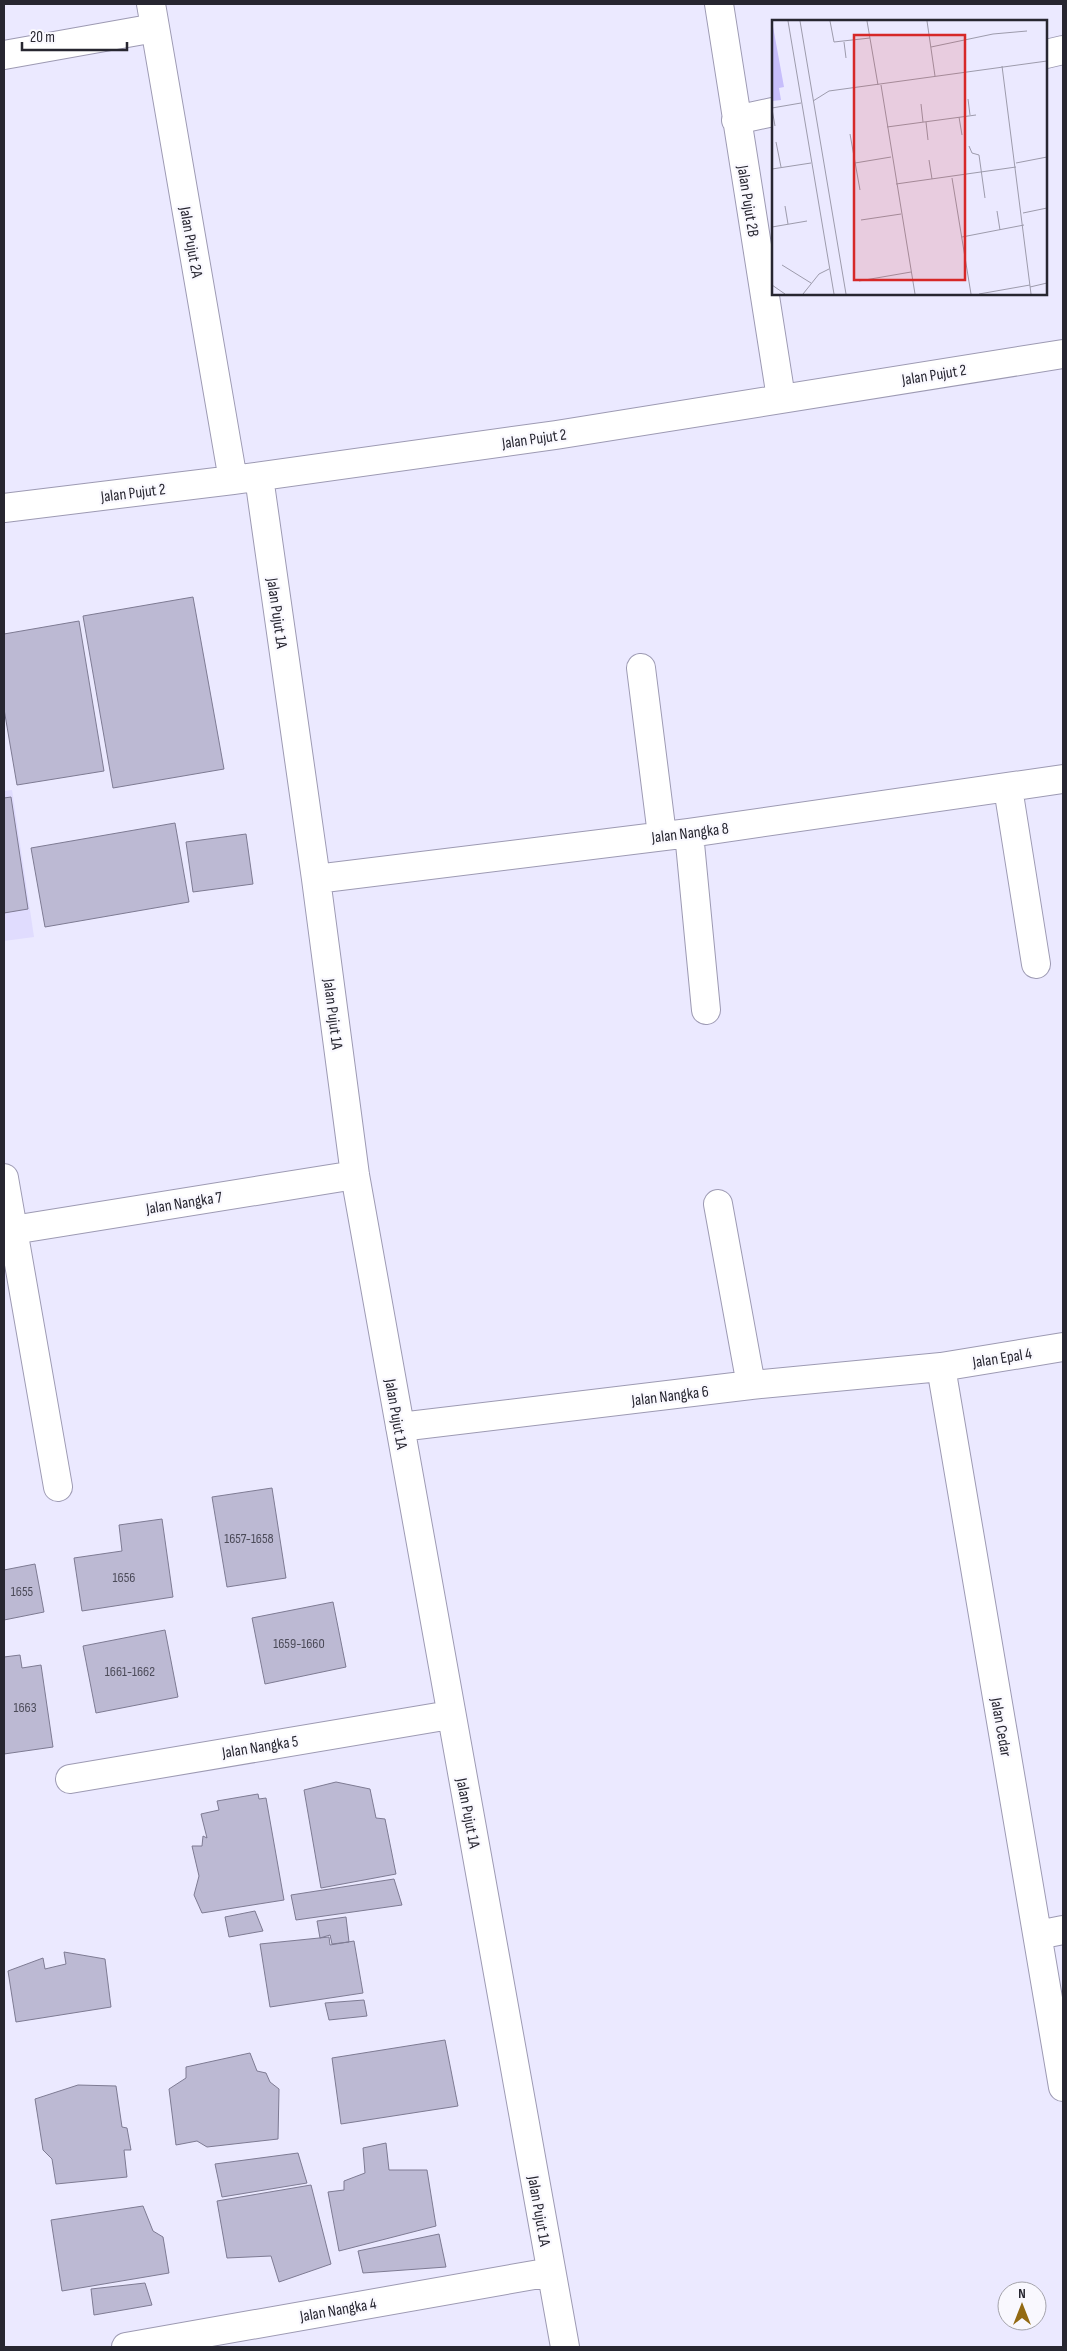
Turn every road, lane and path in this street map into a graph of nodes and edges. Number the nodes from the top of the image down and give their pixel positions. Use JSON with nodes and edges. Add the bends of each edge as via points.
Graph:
{"nodes":[{"id":1,"x":719,"y":4,"type":"edge"},
{"id":2,"x":153,"y":16,"type":"edge"},
{"id":3,"x":1063,"y":50,"type":"edge"},
{"id":4,"x":1047,"y":54,"type":"edge"},
{"id":5,"x":4,"y":56,"type":"edge"},
{"id":6,"x":772,"y":112,"type":"edge"},
{"id":7,"x":736,"y":120,"type":"junction"},
{"id":8,"x":1063,"y":354,"type":"edge"},
{"id":9,"x":781,"y":398,"type":"junction"},
{"id":10,"x":246,"y":478,"type":"junction"},
{"id":11,"x":4,"y":508,"type":"edge"},
{"id":12,"x":641,"y":668,"type":"dead end"},
{"id":13,"x":1063,"y":779,"type":"edge"},
{"id":14,"x":1008,"y":788,"type":"junction"},
{"id":15,"x":689,"y":832,"type":"junction"},
{"id":16,"x":662,"y":835,"type":"junction"},
{"id":17,"x":316,"y":879,"type":"junction"},
{"id":18,"x":1036,"y":964,"type":"dead end"},
{"id":19,"x":706,"y":1010,"type":"dead end"},
{"id":20,"x":355,"y":1174,"type":"junction"},
{"id":21,"x":4,"y":1178,"type":"edge"},
{"id":22,"x":718,"y":1204,"type":"dead end"},
{"id":23,"x":13,"y":1230,"type":"junction"},
{"id":24,"x":1063,"y":1347,"type":"edge"},
{"id":25,"x":941,"y":1367,"type":"junction"},
{"id":26,"x":750,"y":1385,"type":"junction"},
{"id":27,"x":400,"y":1427,"type":"junction"},
{"id":28,"x":58,"y":1487,"type":"dead end"},
{"id":29,"x":450,"y":1715,"type":"junction"},
{"id":30,"x":70,"y":1779,"type":"dead end"},
{"id":31,"x":1050,"y":1933,"type":"edge"},
{"id":32,"x":1063,"y":2087,"type":"edge"},
{"id":33,"x":550,"y":2272,"type":"junction"},
{"id":34,"x":126,"y":2347,"type":"edge"},
{"id":35,"x":565,"y":2347,"type":"edge"}],
"edges":[{"from":1,"to":7,"type":"street","name":"Jalan Pujut 2B"},
{"from":2,"to":5,"type":"street"},
{"from":2,"to":10,"type":"street","name":"Jalan Pujut 2A"},
{"from":3,"to":4,"type":"street"},
{"from":6,"to":7,"type":"street"},
{"from":7,"to":9,"type":"street","name":"Jalan Pujut 2B"},
{"from":8,"to":9,"type":"street","name":"Jalan Pujut 2"},
{"from":9,"to":10,"type":"street","name":"Jalan Pujut 2","via":[[556,435]]},
{"from":10,"to":11,"type":"street","name":"Jalan Pujut 2"},
{"from":10,"to":17,"type":"street","name":"Jalan Pujut 1A"},
{"from":12,"to":16,"type":"street"},
{"from":13,"to":14,"type":"street","name":"Jalan Nangka 8"},
{"from":14,"to":15,"type":"street","name":"Jalan Nangka 8"},
{"from":14,"to":18,"type":"street"},
{"from":15,"to":16,"type":"street","name":"Jalan Nangka 8"},
{"from":15,"to":19,"type":"street"},
{"from":16,"to":17,"type":"street","name":"Jalan Nangka 8"},
{"from":17,"to":20,"type":"street","name":"Jalan Pujut 1A"},
{"from":20,"to":23,"type":"street","name":"Jalan Nangka 7"},
{"from":20,"to":27,"type":"street","name":"Jalan Pujut 1A"},
{"from":21,"to":23,"type":"street"},
{"from":22,"to":26,"type":"street"},
{"from":23,"to":28,"type":"street"},
{"from":24,"to":25,"type":"street","name":"Jalan Epal 4"},
{"from":25,"to":26,"type":"street","name":"Jalan Nangka 6"},
{"from":25,"to":31,"type":"street","name":"Jalan Cedar"},
{"from":26,"to":27,"type":"street","name":"Jalan Nangka 6"},
{"from":27,"to":29,"type":"street","name":"Jalan Pujut 1A"},
{"from":29,"to":30,"type":"street","name":"Jalan Nangka 5"},
{"from":29,"to":33,"type":"street","name":"Jalan Pujut 1A"},
{"from":31,"to":32,"type":"street","name":"Jalan Cedar"},
{"from":33,"to":34,"type":"street","name":"Jalan Nangka 4"},
{"from":33,"to":35,"type":"street","name":"Jalan Pujut 1A"}]}
